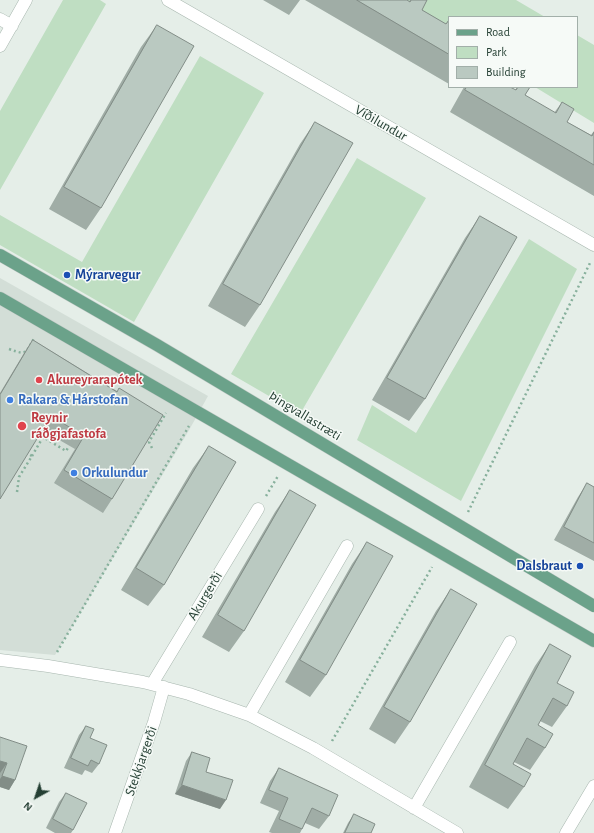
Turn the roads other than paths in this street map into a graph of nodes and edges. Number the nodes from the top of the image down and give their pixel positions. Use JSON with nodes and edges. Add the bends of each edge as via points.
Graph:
{"nodes":[{"id":1,"x":26,"y":0,"type":"edge"},
{"id":2,"x":168,"y":0,"type":"edge"},
{"id":3,"x":0,"y":19,"type":"edge"},
{"id":4,"x":12,"y":26,"type":"junction"},
{"id":5,"x":0,"y":46,"type":"edge"},
{"id":6,"x":594,"y":245,"type":"edge"},
{"id":7,"x":0,"y":255,"type":"edge"},
{"id":8,"x":0,"y":298,"type":"edge"},
{"id":9,"x":258,"y":509,"type":"road end"},
{"id":10,"x":347,"y":546,"type":"dead end"},
{"id":11,"x":594,"y":606,"type":"edge"},
{"id":12,"x":594,"y":641,"type":"edge"},
{"id":13,"x":510,"y":642,"type":"dead end"},
{"id":14,"x":0,"y":660,"type":"edge"},
{"id":15,"x":152,"y":684,"type":"junction"},
{"id":16,"x":164,"y":687,"type":"junction"},
{"id":17,"x":249,"y":715,"type":"junction"},
{"id":18,"x":594,"y":786,"type":"edge"},
{"id":19,"x":414,"y":808,"type":"junction"},
{"id":20,"x":116,"y":833,"type":"edge"},
{"id":21,"x":457,"y":833,"type":"edge"},
{"id":22,"x":566,"y":833,"type":"edge"}],
"edges":[{"from":1,"to":4,"type":"street"},
{"from":2,"to":6,"type":"street","name":"Víðilundur"},
{"from":3,"to":4,"type":"street"},
{"from":4,"to":5,"type":"street"},
{"from":7,"to":11,"type":"main road","name":"Þingvallastræti","via":[[164,349]]},
{"from":8,"to":12,"type":"main road"},
{"from":9,"to":15,"type":"street","name":"Akurgerði"},
{"from":10,"to":17,"type":"street"},
{"from":13,"to":19,"type":"street"},
{"from":14,"to":15,"type":"street"},
{"from":15,"to":16,"type":"street"},
{"from":16,"to":17,"type":"street"},
{"from":16,"to":20,"type":"street","name":"Stekkjargerði"},
{"from":17,"to":19,"type":"street"},
{"from":18,"to":22,"type":"street"},
{"from":19,"to":21,"type":"street"}]}
